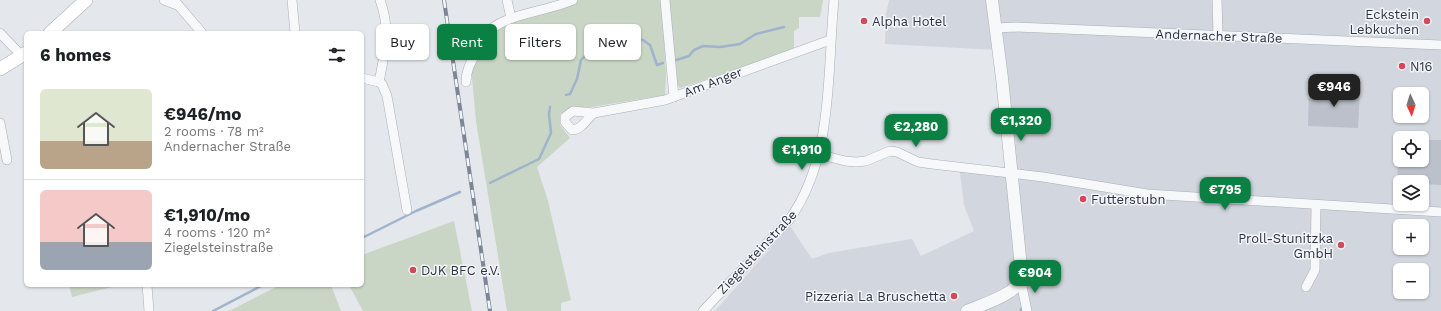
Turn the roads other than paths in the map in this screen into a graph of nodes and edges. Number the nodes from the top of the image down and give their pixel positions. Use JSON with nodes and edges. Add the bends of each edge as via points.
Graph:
{"nodes":[{"id":1,"x":86,"y":0,"type":"edge"},
{"id":2,"x":164,"y":0,"type":"edge"},
{"id":3,"x":292,"y":0,"type":"edge"},
{"id":4,"x":380,"y":0,"type":"edge"},
{"id":5,"x":507,"y":0,"type":"edge"},
{"id":6,"x":573,"y":0,"type":"edge"},
{"id":7,"x":665,"y":0,"type":"edge"},
{"id":8,"x":834,"y":0,"type":"edge"},
{"id":9,"x":992,"y":0,"type":"edge"},
{"id":10,"x":1217,"y":0,"type":"edge"},
{"id":11,"x":176,"y":3,"type":"edge"},
{"id":12,"x":510,"y":18,"type":"junction"},
{"id":13,"x":996,"y":28,"type":"junction"},
{"id":14,"x":52,"y":31,"type":"edge"},
{"id":15,"x":200,"y":31,"type":"edge"},
{"id":16,"x":295,"y":31,"type":"edge"},
{"id":17,"x":0,"y":33,"type":"edge"},
{"id":18,"x":1218,"y":36,"type":"junction"},
{"id":19,"x":830,"y":40,"type":"junction"},
{"id":20,"x":1441,"y":45,"type":"edge"},
{"id":21,"x":24,"y":54,"type":"edge"},
{"id":22,"x":0,"y":69,"type":"edge"},
{"id":23,"x":364,"y":78,"type":"edge"},
{"id":24,"x":379,"y":82,"type":"junction"},
{"id":25,"x":466,"y":82,"type":"dead end"},
{"id":26,"x":674,"y":97,"type":"junction"},
{"id":27,"x":594,"y":113,"type":"dead end"},
{"id":28,"x":0,"y":123,"type":"edge"},
{"id":29,"x":818,"y":154,"type":"junction"},
{"id":30,"x":7,"y":160,"type":"dead end"},
{"id":31,"x":1013,"y":174,"type":"junction"},
{"id":32,"x":1316,"y":206,"type":"junction"},
{"id":33,"x":407,"y":210,"type":"dead end"},
{"id":34,"x":1441,"y":212,"type":"edge"},
{"id":35,"x":1021,"y":282,"type":"junction"},
{"id":36,"x":147,"y":287,"type":"edge"},
{"id":37,"x":1306,"y":287,"type":"dead end"},
{"id":38,"x":149,"y":311,"type":"edge"},
{"id":39,"x":703,"y":311,"type":"edge"},
{"id":40,"x":967,"y":311,"type":"edge"},
{"id":41,"x":1027,"y":311,"type":"edge"}],
"edges":[{"from":1,"to":14,"type":"main road"},
{"from":2,"to":11,"type":"street"},
{"from":3,"to":16,"type":"street"},
{"from":4,"to":24,"type":"street","via":[[388,37]]},
{"from":5,"to":12,"type":"street"},
{"from":6,"to":12,"type":"street"},
{"from":7,"to":26,"type":"street"},
{"from":8,"to":19,"type":"street","name":"Ziegelsteinstraße"},
{"from":9,"to":13,"type":"street"},
{"from":10,"to":18,"type":"street"},
{"from":11,"to":15,"type":"street"},
{"from":12,"to":25,"type":"street","via":[[484,36],[468,68]]},
{"from":13,"to":18,"type":"street","name":"Andernacher Straße"},
{"from":13,"to":31,"type":"street"},
{"from":17,"to":21,"type":"street"},
{"from":18,"to":20,"type":"street","name":"Andernacher Straße"},
{"from":19,"to":26,"type":"street","name":"Am Anger"},
{"from":19,"to":29,"type":"street","name":"Ziegelsteinstraße","via":[[826,110]]},
{"from":21,"to":22,"type":"main road"},
{"from":23,"to":24,"type":"street"},
{"from":24,"to":33,"type":"street","via":[[386,96]]},
{"from":26,"to":27,"type":"street","name":"Am Anger"},
{"from":28,"to":30,"type":"street"},
{"from":29,"to":31,"type":"street","via":[[856,162],[876,158],[890,151],[918,162]]},
{"from":29,"to":39,"type":"street","name":"Ziegelsteinstraße","via":[[806,191],[796,211]]},
{"from":31,"to":32,"type":"street","via":[[1147,194]]},
{"from":31,"to":35,"type":"street","via":[[1022,267]]},
{"from":32,"to":34,"type":"street"},
{"from":32,"to":37,"type":"street","via":[[1315,270]]},
{"from":35,"to":40,"type":"street","via":[[1009,292]]},
{"from":35,"to":41,"type":"street"},
{"from":36,"to":38,"type":"street"}]}
